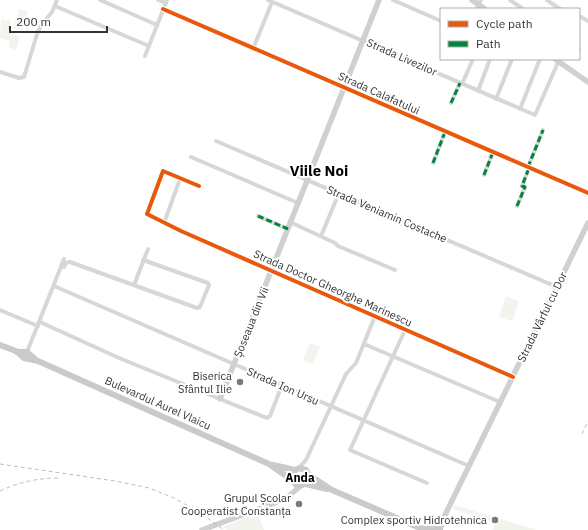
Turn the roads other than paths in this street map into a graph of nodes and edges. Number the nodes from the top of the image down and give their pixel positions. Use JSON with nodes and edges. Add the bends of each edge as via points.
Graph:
{"nodes":[{"id":1,"x":57,"y":0,"type":"edge"},
{"id":2,"x":100,"y":0,"type":"edge"},
{"id":3,"x":158,"y":0,"type":"edge"},
{"id":4,"x":379,"y":0,"type":"edge"},
{"id":5,"x":393,"y":0,"type":"edge"},
{"id":6,"x":472,"y":0,"type":"edge"},
{"id":7,"x":510,"y":0,"type":"edge"},
{"id":8,"x":547,"y":0,"type":"edge"},
{"id":9,"x":270,"y":1,"type":"edge"},
{"id":10,"x":166,"y":2,"type":"edge"},
{"id":11,"x":478,"y":4,"type":"edge"},
{"id":12,"x":55,"y":6,"type":"junction"},
{"id":13,"x":521,"y":8,"type":"edge"},
{"id":14,"x":559,"y":8,"type":"edge"},
{"id":15,"x":163,"y":9,"type":"junction"},
{"id":16,"x":440,"y":21,"type":"edge"},
{"id":17,"x":157,"y":25,"type":"junction"},
{"id":18,"x":363,"y":40,"type":"junction"},
{"id":19,"x":149,"y":46,"type":"junction"},
{"id":20,"x":253,"y":49,"type":"junction"},
{"id":21,"x":144,"y":56,"type":"dead end"},
{"id":22,"x":472,"y":60,"type":"edge"},
{"id":23,"x":490,"y":60,"type":"edge"},
{"id":24,"x":512,"y":60,"type":"edge"},
{"id":25,"x":540,"y":60,"type":"edge"},
{"id":26,"x":558,"y":60,"type":"edge"},
{"id":27,"x":0,"y":72,"type":"edge"},
{"id":28,"x":588,"y":82,"type":"edge"},
{"id":29,"x":461,"y":83,"type":"junction"},
{"id":30,"x":345,"y":88,"type":"junction"},
{"id":31,"x":478,"y":91,"type":"junction"},
{"id":32,"x":496,"y":99,"type":"junction"},
{"id":33,"x":452,"y":103,"type":"dead end"},
{"id":34,"x":520,"y":109,"type":"junction"},
{"id":35,"x":542,"y":130,"type":"dead end"},
{"id":36,"x":445,"y":132,"type":"junction"},
{"id":37,"x":216,"y":141,"type":"dead end"},
{"id":38,"x":493,"y":152,"type":"junction"},
{"id":39,"x":191,"y":157,"type":"dead end"},
{"id":40,"x":433,"y":163,"type":"dead end"},
{"id":41,"x":528,"y":168,"type":"junction"},
{"id":42,"x":484,"y":175,"type":"dead end"},
{"id":43,"x":180,"y":179,"type":"junction"},
{"id":44,"x":308,"y":180,"type":"junction"},
{"id":45,"x":199,"y":186,"type":"dead end"},
{"id":46,"x":339,"y":193,"type":"junction"},
{"id":47,"x":588,"y":194,"type":"edge"},
{"id":48,"x":298,"y":203,"type":"junction"},
{"id":49,"x":517,"y":206,"type":"dead end"},
{"id":50,"x":258,"y":216,"type":"dead end"},
{"id":51,"x":290,"y":222,"type":"junction"},
{"id":52,"x":164,"y":223,"type":"junction"},
{"id":53,"x":588,"y":223,"type":"edge"},
{"id":54,"x":288,"y":228,"type":"junction"},
{"id":55,"x":321,"y":236,"type":"junction"},
{"id":56,"x":148,"y":249,"type":"dead end"},
{"id":57,"x":64,"y":259,"type":"dead end"},
{"id":58,"x":143,"y":260,"type":"junction"},
{"id":59,"x":61,"y":266,"type":"junction"},
{"id":60,"x":395,"y":270,"type":"dead end"},
{"id":61,"x":272,"y":271,"type":"junction"},
{"id":62,"x":134,"y":285,"type":"junction"},
{"id":63,"x":54,"y":286,"type":"junction"},
{"id":64,"x":557,"y":287,"type":"junction"},
{"id":65,"x":0,"y":310,"type":"edge"},
{"id":66,"x":375,"y":316,"type":"junction"},
{"id":67,"x":40,"y":322,"type":"junction"},
{"id":68,"x":38,"y":326,"type":"junction"},
{"id":69,"x":406,"y":330,"type":"junction"},
{"id":70,"x":364,"y":344,"type":"junction"},
{"id":71,"x":0,"y":345,"type":"edge"},
{"id":72,"x":26,"y":355,"type":"junction"},
{"id":73,"x":393,"y":357,"type":"junction"},
{"id":74,"x":234,"y":364,"type":"junction"},
{"id":75,"x":513,"y":377,"type":"junction"},
{"id":76,"x":282,"y":385,"type":"junction"},
{"id":77,"x":220,"y":399,"type":"junction"},
{"id":78,"x":500,"y":402,"type":"junction"},
{"id":79,"x":331,"y":406,"type":"junction"},
{"id":80,"x":363,"y":420,"type":"junction"},
{"id":81,"x":306,"y":460,"type":"junction"},
{"id":82,"x":269,"y":464,"type":"junction"},
{"id":83,"x":469,"y":466,"type":"junction"},
{"id":84,"x":297,"y":469,"type":"junction"},
{"id":85,"x":308,"y":474,"type":"junction"},
{"id":86,"x":292,"y":481,"type":"junction"},
{"id":87,"x":427,"y":483,"type":"dead end"},
{"id":88,"x":304,"y":485,"type":"junction"},
{"id":89,"x":332,"y":490,"type":"junction"},
{"id":90,"x":290,"y":495,"type":"junction"},
{"id":91,"x":421,"y":529,"type":"edge"},
{"id":92,"x":434,"y":529,"type":"edge"},
{"id":93,"x":202,"y":530,"type":"edge"}],
"edges":[{"from":1,"to":12,"type":"street"},
{"from":2,"to":17,"type":"street"},
{"from":3,"to":10,"type":"street"},
{"from":4,"to":18,"type":"street","name":"Șoseaua din Vii"},
{"from":5,"to":16,"type":"street"},
{"from":6,"to":11,"type":"street"},
{"from":7,"to":13,"type":"street"},
{"from":8,"to":14,"type":"street"},
{"from":9,"to":18,"type":"street","name":"Strada Livezilor"},
{"from":9,"to":20,"type":"street"},
{"from":10,"to":15,"type":"street"},
{"from":12,"to":19,"type":"street"},
{"from":12,"to":27,"type":"street","via":[[38,31],[24,77]]},
{"from":15,"to":17,"type":"street"},
{"from":15,"to":20,"type":"street","name":"Strada Calafatului"},
{"from":17,"to":19,"type":"street"},
{"from":18,"to":29,"type":"street","name":"Strada Livezilor"},
{"from":18,"to":30,"type":"street","name":"Șoseaua din Vii"},
{"from":19,"to":21,"type":"street"},
{"from":20,"to":30,"type":"street","name":"Strada Calafatului"},
{"from":22,"to":29,"type":"street"},
{"from":23,"to":31,"type":"street"},
{"from":24,"to":32,"type":"street"},
{"from":25,"to":34,"type":"street"},
{"from":26,"to":28,"type":"street"},
{"from":26,"to":34,"type":"street","name":"Strada Livezilor","via":[[535,115]]},
{"from":29,"to":31,"type":"street","name":"Strada Livezilor"},
{"from":29,"to":33,"type":"street"},
{"from":30,"to":36,"type":"street","name":"Strada Calafatului"},
{"from":30,"to":44,"type":"street","name":"Șoseaua din Vii"},
{"from":31,"to":32,"type":"street","name":"Strada Livezilor"},
{"from":32,"to":34,"type":"street","name":"Strada Livezilor"},
{"from":35,"to":41,"type":"street"},
{"from":36,"to":38,"type":"street","name":"Strada Calafatului"},
{"from":36,"to":40,"type":"street"},
{"from":37,"to":44,"type":"street","name":"Strada Veniamin Costache"},
{"from":38,"to":41,"type":"street","name":"Strada Calafatului"},
{"from":38,"to":42,"type":"street"},
{"from":39,"to":48,"type":"street"},
{"from":41,"to":47,"type":"street","name":"Strada Calafatului"},
{"from":41,"to":49,"type":"street","via":[[522,186],[525,187]]},
{"from":43,"to":45,"type":"street"},
{"from":43,"to":52,"type":"street"},
{"from":43,"to":52,"type":"street","name":"Strada Doctor Gheorghe Marinescu","via":[[163,171],[147,214]]},
{"from":44,"to":46,"type":"street","name":"Strada Veniamin Costache"},
{"from":44,"to":48,"type":"street","name":"Șoseaua din Vii"},
{"from":46,"to":55,"type":"street"},
{"from":46,"to":64,"type":"street","name":"Strada Veniamin Costache"},
{"from":48,"to":51,"type":"street","name":"Șoseaua din Vii"},
{"from":50,"to":54,"type":"street"},
{"from":51,"to":54,"type":"street","name":"Șoseaua din Vii"},
{"from":51,"to":55,"type":"street"},
{"from":52,"to":61,"type":"street","name":"Strada Doctor Gheorghe Marinescu"},
{"from":53,"to":64,"type":"street","name":"Strada Vârful cu Dor"},
{"from":54,"to":61,"type":"street","name":"Șoseaua din Vii"},
{"from":55,"to":60,"type":"street"},
{"from":56,"to":58,"type":"street"},
{"from":57,"to":59,"type":"street"},
{"from":58,"to":62,"type":"street"},
{"from":58,"to":62,"type":"street","via":[[209,285],[200,307],[197,308]]},
{"from":59,"to":62,"type":"street","via":[[64,267],[66,262],[70,262]]},
{"from":59,"to":63,"type":"street"},
{"from":61,"to":66,"type":"street","name":"Strada Doctor Gheorghe Marinescu"},
{"from":61,"to":74,"type":"street","name":"Șoseaua din Vii"},
{"from":63,"to":67,"type":"street"},
{"from":63,"to":74,"type":"street","name":"Strada Ion Ursu"},
{"from":64,"to":75,"type":"street","name":"Strada Vârful cu Dor"},
{"from":65,"to":68,"type":"street"},
{"from":66,"to":69,"type":"street","name":"Strada Doctor Gheorghe Marinescu"},
{"from":66,"to":70,"type":"street"},
{"from":67,"to":68,"type":"street"},
{"from":67,"to":77,"type":"street","via":[[119,358]]},
{"from":68,"to":72,"type":"street"},
{"from":69,"to":73,"type":"street"},
{"from":69,"to":75,"type":"street","name":"Strada Doctor Gheorghe Marinescu"},
{"from":70,"to":73,"type":"street"},
{"from":70,"to":79,"type":"street"},
{"from":71,"to":72,"type":"main road","name":"Bulevardul Aurel Vlaicu"},
{"from":72,"to":82,"type":"main road","name":"Bulevardul Aurel Vlaicu"},
{"from":73,"to":78,"type":"street"},
{"from":73,"to":80,"type":"street"},
{"from":74,"to":76,"type":"street","name":"Strada Ion Ursu"},
{"from":74,"to":77,"type":"street","name":"Șoseaua din Vii"},
{"from":75,"to":78,"type":"street","name":"Strada Vârful cu Dor"},
{"from":76,"to":77,"type":"street","via":[[267,418]]},
{"from":76,"to":79,"type":"street","name":"Strada Ion Ursu"},
{"from":78,"to":83,"type":"street","name":"Strada Vârful cu Dor"},
{"from":79,"to":80,"type":"street","name":"Strada Ion Ursu"},
{"from":79,"to":81,"type":"street"},
{"from":80,"to":83,"type":"street","name":"Strada Ion Ursu"},
{"from":80,"to":87,"type":"street","via":[[350,450]]},
{"from":81,"to":84,"type":"street"},
{"from":81,"to":85,"type":"street"},
{"from":82,"to":84,"type":"main road","name":"Bulevardul Aurel Vlaicu"},
{"from":82,"to":86,"type":"main road","name":"Bulevardul Aurel Vlaicu"},
{"from":83,"to":92,"type":"street","name":"Strada Vârful cu Dor","via":[[443,519]]},
{"from":84,"to":85,"type":"main road","via":[[304,469]]},
{"from":84,"to":86,"type":"main road","via":[[292,474]]},
{"from":85,"to":88,"type":"main road","via":[[308,481]]},
{"from":85,"to":89,"type":"main road"},
{"from":86,"to":88,"type":"main road","via":[[296,485]]},
{"from":86,"to":90,"type":"street"},
{"from":88,"to":89,"type":"main road"},
{"from":88,"to":90,"type":"street"},
{"from":89,"to":91,"type":"main road"},
{"from":90,"to":93,"type":"street"},
{"from":91,"to":92,"type":"main road"}]}
